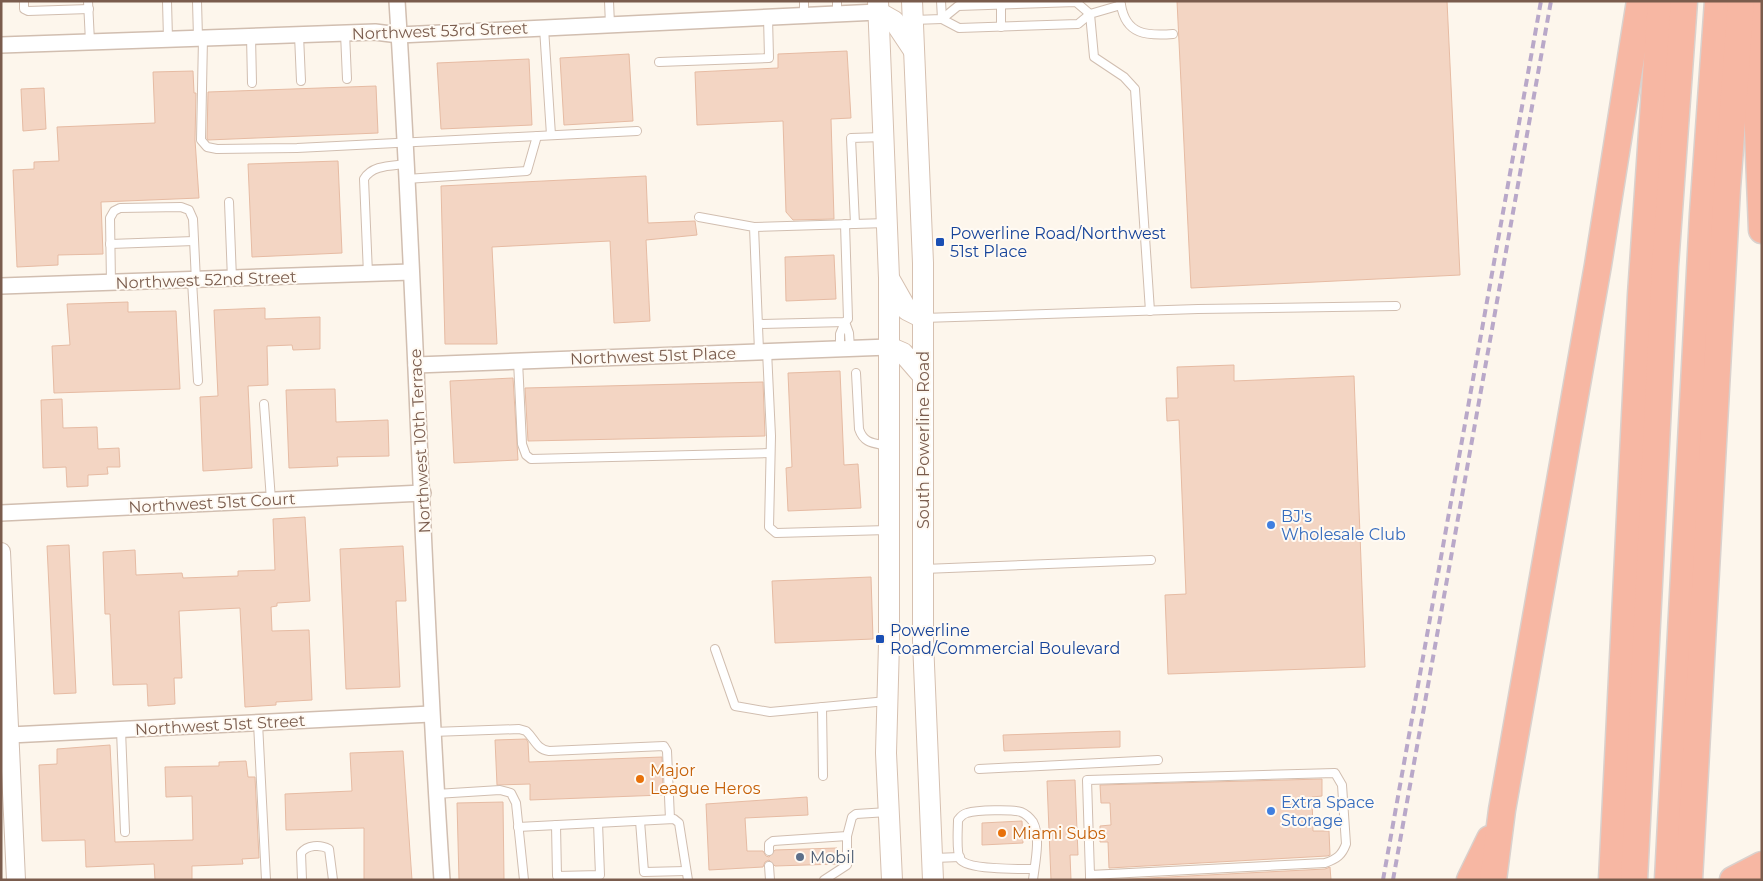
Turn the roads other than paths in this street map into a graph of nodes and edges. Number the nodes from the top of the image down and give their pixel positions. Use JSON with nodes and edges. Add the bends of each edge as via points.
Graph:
{"nodes":[{"id":1,"x":24,"y":1,"type":"edge"},
{"id":2,"x":167,"y":1,"type":"edge"},
{"id":3,"x":198,"y":1,"type":"edge"},
{"id":4,"x":397,"y":1,"type":"edge"},
{"id":5,"x":609,"y":1,"type":"edge"},
{"id":6,"x":941,"y":1,"type":"edge"},
{"id":7,"x":1640,"y":1,"type":"edge"},
{"id":8,"x":1661,"y":1,"type":"edge"},
{"id":9,"x":1684,"y":1,"type":"edge"},
{"id":10,"x":1718,"y":1,"type":"edge"},
{"id":11,"x":1741,"y":1,"type":"edge"},
{"id":12,"x":1758,"y":1,"type":"edge"},
{"id":13,"x":1121,"y":3,"type":"edge"},
{"id":14,"x":88,"y":5,"type":"edge"},
{"id":15,"x":1001,"y":5,"type":"junction"},
{"id":16,"x":878,"y":6,"type":"edge"},
{"id":17,"x":837,"y":7,"type":"edge"},
{"id":18,"x":804,"y":8,"type":"edge"},
{"id":19,"x":912,"y":11,"type":"edge"},
{"id":20,"x":1090,"y":14,"type":"junction"},
{"id":21,"x":768,"y":17,"type":"junction"},
{"id":22,"x":942,"y":19,"type":"junction"},
{"id":23,"x":610,"y":24,"type":"junction"},
{"id":24,"x":1001,"y":26,"type":"junction"},
{"id":25,"x":544,"y":28,"type":"junction"},
{"id":26,"x":345,"y":33,"type":"junction"},
{"id":27,"x":1173,"y":34,"type":"dead end"},
{"id":28,"x":299,"y":35,"type":"junction"},
{"id":29,"x":399,"y":35,"type":"junction"},
{"id":30,"x":251,"y":36,"type":"junction"},
{"id":31,"x":200,"y":38,"type":"junction"},
{"id":32,"x":168,"y":39,"type":"junction"},
{"id":33,"x":90,"y":42,"type":"junction"},
{"id":34,"x":1,"y":45,"type":"edge"},
{"id":35,"x":915,"y":53,"type":"junction"},
{"id":36,"x":659,"y":62,"type":"dead end"},
{"id":37,"x":347,"y":79,"type":"dead end"},
{"id":38,"x":301,"y":81,"type":"dead end"},
{"id":39,"x":252,"y":83,"type":"dead end"},
{"id":40,"x":636,"y":131,"type":"dead end"},
{"id":41,"x":550,"y":135,"type":"junction"},
{"id":42,"x":537,"y":136,"type":"junction"},
{"id":43,"x":884,"y":136,"type":"junction"},
{"id":44,"x":405,"y":142,"type":"junction"},
{"id":45,"x":406,"y":172,"type":"junction"},
{"id":46,"x":228,"y":202,"type":"dead end"},
{"id":47,"x":699,"y":217,"type":"dead end"},
{"id":48,"x":888,"y":223,"type":"junction"},
{"id":49,"x":845,"y":224,"type":"junction"},
{"id":50,"x":855,"y":224,"type":"junction"},
{"id":51,"x":754,"y":227,"type":"junction"},
{"id":52,"x":1762,"y":230,"type":"edge"},
{"id":53,"x":194,"y":241,"type":"junction"},
{"id":54,"x":110,"y":244,"type":"junction"},
{"id":55,"x":411,"y":272,"type":"junction"},
{"id":56,"x":368,"y":274,"type":"junction"},
{"id":57,"x":889,"y":278,"type":"junction"},
{"id":58,"x":232,"y":279,"type":"junction"},
{"id":59,"x":194,"y":281,"type":"junction"},
{"id":60,"x":111,"y":284,"type":"junction"},
{"id":61,"x":1,"y":286,"type":"edge"},
{"id":62,"x":1396,"y":306,"type":"dead end"},
{"id":63,"x":1150,"y":311,"type":"junction"},
{"id":64,"x":923,"y":318,"type":"junction"},
{"id":65,"x":845,"y":322,"type":"junction"},
{"id":66,"x":758,"y":324,"type":"junction"},
{"id":67,"x":889,"y":346,"type":"junction"},
{"id":68,"x":845,"y":348,"type":"junction"},
{"id":69,"x":763,"y":351,"type":"junction"},
{"id":70,"x":518,"y":361,"type":"junction"},
{"id":71,"x":416,"y":365,"type":"junction"},
{"id":72,"x":856,"y":373,"type":"dead end"},
{"id":73,"x":923,"y":376,"type":"junction"},
{"id":74,"x":198,"y":381,"type":"dead end"},
{"id":75,"x":264,"y":404,"type":"dead end"},
{"id":76,"x":888,"y":446,"type":"junction"},
{"id":77,"x":770,"y":453,"type":"junction"},
{"id":78,"x":423,"y":493,"type":"junction"},
{"id":79,"x":271,"y":500,"type":"junction"},
{"id":80,"x":1,"y":513,"type":"edge"},
{"id":81,"x":888,"y":530,"type":"junction"},
{"id":82,"x":1,"y":552,"type":"edge"},
{"id":83,"x":1151,"y":560,"type":"dead end"},
{"id":84,"x":922,"y":569,"type":"junction"},
{"id":85,"x":715,"y":649,"type":"dead end"},
{"id":86,"x":888,"y":701,"type":"junction"},
{"id":87,"x":822,"y":707,"type":"junction"},
{"id":88,"x":431,"y":714,"type":"junction"},
{"id":89,"x":258,"y":723,"type":"junction"},
{"id":90,"x":121,"y":730,"type":"junction"},
{"id":91,"x":432,"y":732,"type":"junction"},
{"id":92,"x":10,"y":735,"type":"junction"},
{"id":93,"x":1158,"y":760,"type":"dead end"},
{"id":94,"x":979,"y":769,"type":"dead end"},
{"id":95,"x":823,"y":776,"type":"dead end"},
{"id":96,"x":436,"y":794,"type":"junction"},
{"id":97,"x":1502,"y":810,"type":"junction"},
{"id":98,"x":888,"y":812,"type":"junction"},
{"id":99,"x":670,"y":819,"type":"junction"},
{"id":100,"x":640,"y":821,"type":"junction"},
{"id":101,"x":598,"y":823,"type":"junction"},
{"id":102,"x":556,"y":825,"type":"junction"},
{"id":103,"x":518,"y":827,"type":"junction"},
{"id":104,"x":125,"y":832,"type":"dead end"},
{"id":105,"x":847,"y":836,"type":"junction"},
{"id":106,"x":769,"y":850,"type":"dead end"},
{"id":107,"x":960,"y":857,"type":"junction"},
{"id":108,"x":932,"y":858,"type":"junction"},
{"id":109,"x":1762,"y":864,"type":"edge"},
{"id":110,"x":770,"y":866,"type":"dead end"},
{"id":111,"x":1034,"y":869,"type":"junction"},
{"id":112,"x":687,"y":876,"type":"edge"},
{"id":113,"x":1090,"y":878,"type":"edge"},
{"id":114,"x":16,"y":880,"type":"edge"},
{"id":115,"x":266,"y":880,"type":"edge"},
{"id":116,"x":302,"y":880,"type":"edge"},
{"id":117,"x":333,"y":880,"type":"edge"},
{"id":118,"x":442,"y":880,"type":"edge"},
{"id":119,"x":524,"y":880,"type":"edge"},
{"id":120,"x":770,"y":880,"type":"edge"},
{"id":121,"x":824,"y":880,"type":"edge"},
{"id":122,"x":892,"y":880,"type":"edge"},
{"id":123,"x":933,"y":880,"type":"edge"},
{"id":124,"x":1033,"y":880,"type":"edge"},
{"id":125,"x":1470,"y":880,"type":"edge"},
{"id":126,"x":1492,"y":880,"type":"edge"},
{"id":127,"x":1612,"y":880,"type":"edge"},
{"id":128,"x":1634,"y":880,"type":"edge"},
{"id":129,"x":1668,"y":880,"type":"edge"},
{"id":130,"x":1689,"y":880,"type":"edge"},
{"id":131,"x":1733,"y":880,"type":"edge"}],
"edges":[{"from":1,"to":14,"type":"lane","via":[[24,8],[28,11]]},
{"from":2,"to":32,"type":"lane"},
{"from":3,"to":31,"type":"lane"},
{"from":4,"to":29,"type":"street","name":"Northwest 10th Terrace"},
{"from":5,"to":23,"type":"lane"},
{"from":6,"to":22,"type":"lane"},
{"from":7,"to":97,"type":"highway","via":[[1598,265]]},
{"from":8,"to":127,"type":"highway","via":[[1641,295]]},
{"from":9,"to":128,"type":"highway","via":[[1665,266]]},
{"from":10,"to":129,"type":"highway","via":[[1702,214]]},
{"from":11,"to":130,"type":"highway","via":[[1727,188]]},
{"from":12,"to":52,"type":"highway","via":[[1756,96]]},
{"from":13,"to":20,"type":"lane"},
{"from":13,"to":27,"type":"lane","via":[[1123,18],[1135,31]]},
{"from":14,"to":33,"type":"lane"},
{"from":15,"to":20,"type":"lane","via":[[1076,2]]},
{"from":15,"to":22,"type":"lane","via":[[958,6]]},
{"from":15,"to":24,"type":"lane"},
{"from":16,"to":17,"type":"street","name":"Northwest 53rd Street"},
{"from":16,"to":35,"type":"main road","via":[[894,21]]},
{"from":16,"to":43,"type":"main road"},
{"from":17,"to":18,"type":"street","name":"Northwest 53rd Street"},
{"from":18,"to":21,"type":"street","name":"Northwest 53rd Street"},
{"from":19,"to":22,"type":"lane"},
{"from":19,"to":35,"type":"main road","name":"South Powerline Road"},
{"from":20,"to":24,"type":"lane","via":[[1078,24]]},
{"from":20,"to":63,"type":"lane","via":[[1094,56],[1135,89]]},
{"from":21,"to":23,"type":"street","name":"Northwest 53rd Street"},
{"from":21,"to":36,"type":"lane","via":[[769,58]]},
{"from":22,"to":24,"type":"lane","via":[[959,28]]},
{"from":23,"to":25,"type":"street","name":"Northwest 53rd Street"},
{"from":25,"to":29,"type":"street","name":"Northwest 53rd Street"},
{"from":25,"to":41,"type":"lane"},
{"from":26,"to":28,"type":"street","name":"Northwest 53rd Street"},
{"from":26,"to":29,"type":"street","name":"Northwest 53rd Street"},
{"from":26,"to":37,"type":"lane"},
{"from":28,"to":30,"type":"street","name":"Northwest 53rd Street"},
{"from":28,"to":38,"type":"lane"},
{"from":29,"to":44,"type":"street","name":"Northwest 10th Terrace"},
{"from":30,"to":31,"type":"street","name":"Northwest 53rd Street"},
{"from":30,"to":39,"type":"lane"},
{"from":31,"to":32,"type":"street","name":"Northwest 53rd Street"},
{"from":31,"to":44,"type":"lane","via":[[201,140],[207,147],[297,148]]},
{"from":32,"to":33,"type":"street","name":"Northwest 53rd Street"},
{"from":33,"to":34,"type":"street","name":"Northwest 53rd Street"},
{"from":35,"to":64,"type":"main road","name":"South Powerline Road"},
{"from":40,"to":41,"type":"lane"},
{"from":41,"to":42,"type":"lane"},
{"from":42,"to":44,"type":"lane"},
{"from":42,"to":45,"type":"lane","via":[[527,171]]},
{"from":43,"to":48,"type":"main road"},
{"from":43,"to":50,"type":"lane","via":[[851,138]]},
{"from":44,"to":45,"type":"street","name":"Northwest 10th Terrace"},
{"from":45,"to":55,"type":"street","name":"Northwest 10th Terrace"},
{"from":45,"to":56,"type":"lane","via":[[381,167],[368,172],[364,179]]},
{"from":46,"to":58,"type":"lane"},
{"from":47,"to":51,"type":"lane"},
{"from":48,"to":50,"type":"lane"},
{"from":48,"to":57,"type":"main road"},
{"from":49,"to":50,"type":"lane"},
{"from":49,"to":51,"type":"lane"},
{"from":49,"to":65,"type":"lane","via":[[850,314]]},
{"from":51,"to":66,"type":"lane"},
{"from":53,"to":54,"type":"lane"},
{"from":53,"to":54,"type":"lane","via":[[193,219],[186,208],[120,208],[110,218]]},
{"from":53,"to":59,"type":"lane"},
{"from":54,"to":60,"type":"lane"},
{"from":55,"to":56,"type":"street","name":"Northwest 52nd Street"},
{"from":55,"to":71,"type":"street","name":"Northwest 10th Terrace"},
{"from":56,"to":58,"type":"street","name":"Northwest 52nd Street"},
{"from":57,"to":64,"type":"main road","via":[[907,310]]},
{"from":57,"to":67,"type":"main road"},
{"from":58,"to":59,"type":"street","name":"Northwest 52nd Street"},
{"from":59,"to":60,"type":"street","name":"Northwest 52nd Street"},
{"from":59,"to":74,"type":"lane"},
{"from":60,"to":61,"type":"street","name":"Northwest 52nd Street"},
{"from":62,"to":63,"type":"lane"},
{"from":63,"to":64,"type":"lane"},
{"from":64,"to":73,"type":"main road","name":"South Powerline Road"},
{"from":65,"to":66,"type":"lane"},
{"from":65,"to":68,"type":"lane","via":[[849,332]]},
{"from":66,"to":69,"type":"lane"},
{"from":67,"to":68,"type":"street","name":"Northwest 51st Place"},
{"from":67,"to":73,"type":"main road","via":[[903,353]]},
{"from":67,"to":76,"type":"main road"},
{"from":68,"to":69,"type":"street","name":"Northwest 51st Place"},
{"from":69,"to":70,"type":"street","name":"Northwest 51st Place"},
{"from":69,"to":77,"type":"lane"},
{"from":70,"to":71,"type":"street","name":"Northwest 51st Place"},
{"from":70,"to":77,"type":"lane","via":[[522,444],[531,459]]},
{"from":71,"to":78,"type":"street","name":"Northwest 10th Terrace"},
{"from":72,"to":76,"type":"lane","via":[[861,437],[865,441]]},
{"from":73,"to":84,"type":"main road","name":"South Powerline Road"},
{"from":75,"to":79,"type":"lane"},
{"from":76,"to":81,"type":"main road"},
{"from":77,"to":81,"type":"lane","via":[[768,517],[772,532]]},
{"from":78,"to":79,"type":"street","name":"Northwest 51st Court"},
{"from":78,"to":88,"type":"street","name":"Northwest 10th Terrace"},
{"from":79,"to":80,"type":"street","name":"Northwest 51st Court"},
{"from":81,"to":86,"type":"main road"},
{"from":82,"to":92,"type":"street"},
{"from":83,"to":84,"type":"lane"},
{"from":84,"to":108,"type":"main road","name":"South Powerline Road"},
{"from":85,"to":87,"type":"lane","via":[[735,706],[770,712]]},
{"from":86,"to":87,"type":"lane"},
{"from":86,"to":98,"type":"main road"},
{"from":87,"to":95,"type":"lane"},
{"from":88,"to":89,"type":"street","name":"Northwest 51st Street"},
{"from":88,"to":91,"type":"street","name":"Northwest 10th Terrace"},
{"from":89,"to":90,"type":"street","name":"Northwest 51st Street"},
{"from":89,"to":115,"type":"lane"},
{"from":90,"to":92,"type":"street","name":"Northwest 51st Street"},
{"from":90,"to":104,"type":"lane"},
{"from":91,"to":96,"type":"street","name":"Northwest 10th Terrace"},
{"from":91,"to":99,"type":"lane","via":[[519,729],[526,732],[542,750],[549,751],[664,746],[667,751]]},
{"from":92,"to":114,"type":"street"},
{"from":93,"to":94,"type":"lane"},
{"from":96,"to":103,"type":"lane","via":[[509,792],[516,803]]},
{"from":96,"to":118,"type":"street","name":"Northwest 10th Terrace"},
{"from":97,"to":125,"type":"highway"},
{"from":97,"to":126,"type":"highway"},
{"from":98,"to":105,"type":"lane","via":[[856,814],[852,817]]},
{"from":98,"to":122,"type":"main road"},
{"from":99,"to":100,"type":"lane"},
{"from":99,"to":112,"type":"lane","via":[[679,824]]},
{"from":100,"to":101,"type":"lane"},
{"from":100,"to":112,"type":"lane","via":[[644,872]]},
{"from":101,"to":102,"type":"lane"},
{"from":101,"to":102,"type":"lane","via":[[600,875],[557,876]]},
{"from":102,"to":103,"type":"lane"},
{"from":103,"to":119,"type":"lane"},
{"from":105,"to":106,"type":"lane","via":[[773,841]]},
{"from":105,"to":121,"type":"lane","via":[[847,865]]},
{"from":107,"to":108,"type":"lane"},
{"from":107,"to":111,"type":"lane","via":[[965,863],[975,866]]},
{"from":107,"to":111,"type":"lane","via":[[958,820],[961,816],[968,812],[1020,812],[1030,817],[1035,827]]},
{"from":108,"to":123,"type":"main road","name":"South Powerline Road"},
{"from":109,"to":131,"type":"highway"},
{"from":110,"to":120,"type":"lane"},
{"from":111,"to":124,"type":"lane"},
{"from":113,"to":113,"type":"lane","via":[[1086,780],[1335,773],[1342,785],[1346,844],[1336,859],[1325,863]]},
{"from":116,"to":117,"type":"lane","via":[[301,853],[308,847],[318,846],[329,849]]}]}
